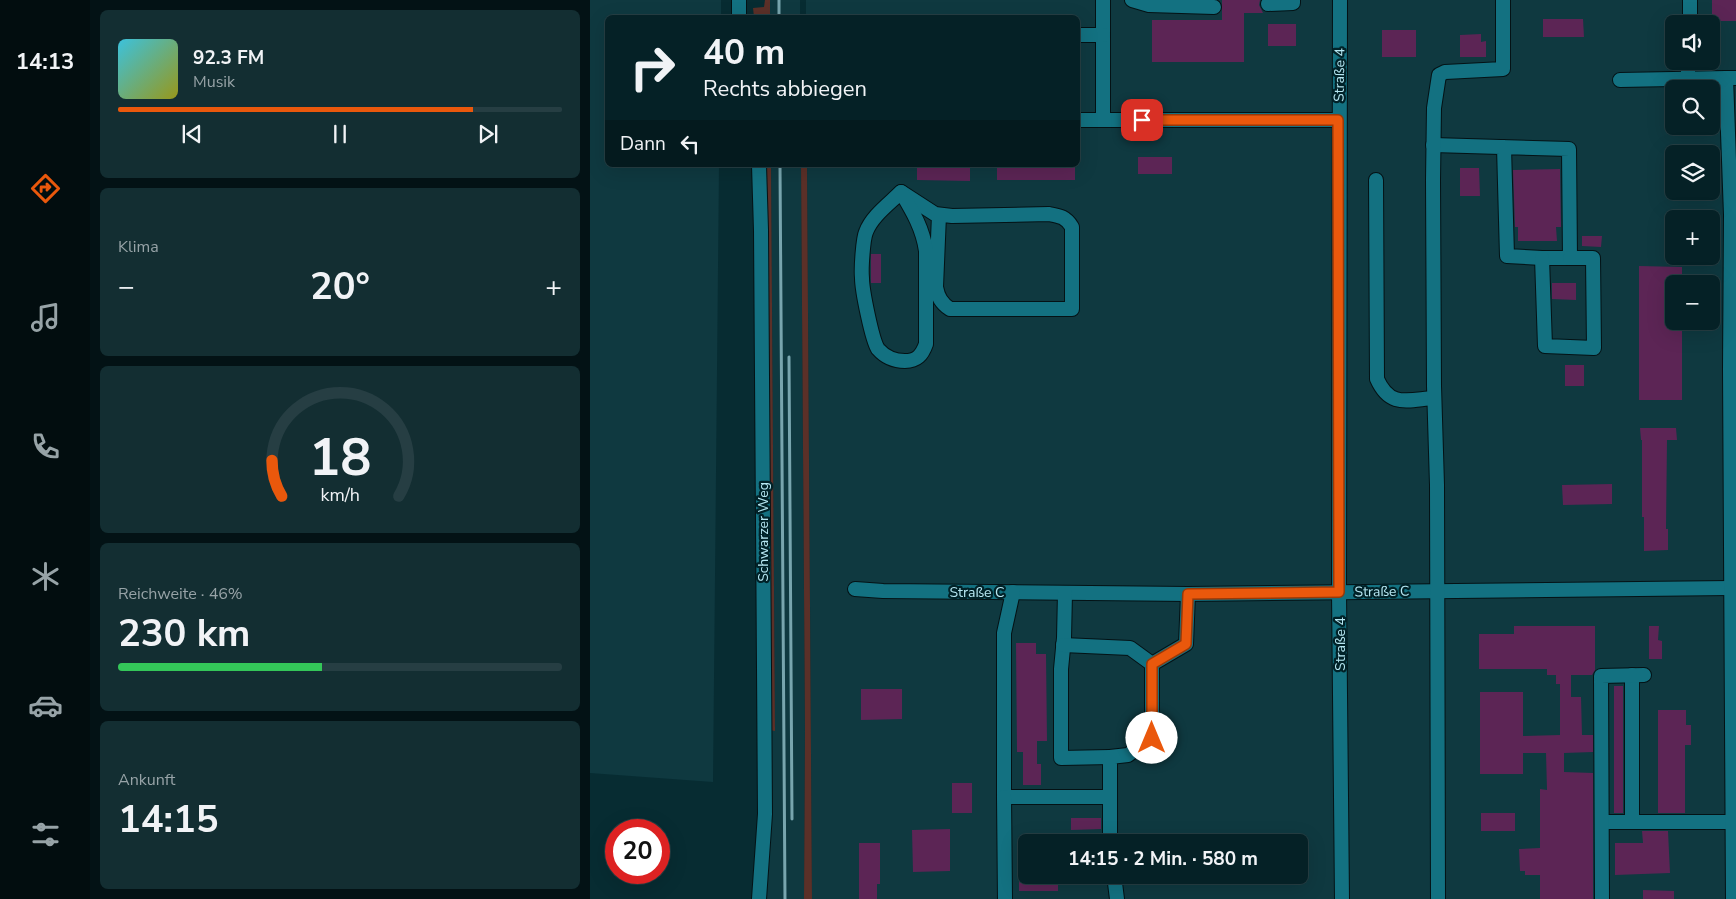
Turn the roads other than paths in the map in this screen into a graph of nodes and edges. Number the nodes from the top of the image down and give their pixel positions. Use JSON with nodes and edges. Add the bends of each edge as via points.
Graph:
{"nodes":[{"id":1,"x":740,"y":0,"type":"edge"},
{"id":2,"x":1103,"y":0,"type":"edge"},
{"id":3,"x":1132,"y":0,"type":"edge"},
{"id":4,"x":1292,"y":0,"type":"edge"},
{"id":5,"x":1340,"y":0,"type":"edge"},
{"id":6,"x":1503,"y":0,"type":"edge"},
{"id":7,"x":1690,"y":0,"type":"edge"},
{"id":8,"x":1268,"y":4,"type":"dead end"},
{"id":9,"x":1214,"y":6,"type":"dead end"},
{"id":10,"x":740,"y":15,"type":"edge"},
{"id":11,"x":1690,"y":15,"type":"edge"},
{"id":12,"x":1080,"y":35,"type":"edge"},
{"id":13,"x":1102,"y":35,"type":"junction"},
{"id":14,"x":1688,"y":70,"type":"edge"},
{"id":15,"x":1731,"y":78,"type":"edge"},
{"id":16,"x":1688,"y":79,"type":"junction"},
{"id":17,"x":1620,"y":80,"type":"dead end"},
{"id":18,"x":1080,"y":120,"type":"edge"},
{"id":19,"x":1103,"y":120,"type":"junction"},
{"id":20,"x":1338,"y":120,"type":"junction"},
{"id":21,"x":1433,"y":145,"type":"junction"},
{"id":22,"x":1504,"y":147,"type":"junction"},
{"id":23,"x":759,"y":167,"type":"edge"},
{"id":24,"x":1376,"y":180,"type":"dead end"},
{"id":25,"x":901,"y":192,"type":"junction"},
{"id":26,"x":940,"y":215,"type":"junction"},
{"id":27,"x":1542,"y":258,"type":"junction"},
{"id":28,"x":1570,"y":258,"type":"junction"},
{"id":29,"x":1434,"y":398,"type":"junction"},
{"id":30,"x":1733,"y":401,"type":"edge"},
{"id":31,"x":1731,"y":588,"type":"junction"},
{"id":32,"x":856,"y":590,"type":"dead end"},
{"id":33,"x":1437,"y":590,"type":"junction"},
{"id":34,"x":1013,"y":592,"type":"junction"},
{"id":35,"x":1339,"y":592,"type":"junction"},
{"id":36,"x":1065,"y":593,"type":"junction"},
{"id":37,"x":1188,"y":594,"type":"junction"},
{"id":38,"x":1733,"y":622,"type":"edge"},
{"id":39,"x":1063,"y":645,"type":"junction"},
{"id":40,"x":1152,"y":664,"type":"junction"},
{"id":41,"x":1110,"y":757,"type":"junction"},
{"id":42,"x":1004,"y":797,"type":"junction"},
{"id":43,"x":1110,"y":797,"type":"junction"},
{"id":44,"x":1602,"y":822,"type":"junction"},
{"id":45,"x":1632,"y":822,"type":"junction"},
{"id":46,"x":1732,"y":822,"type":"junction"},
{"id":47,"x":1110,"y":834,"type":"edge"},
{"id":48,"x":1115,"y":884,"type":"edge"},
{"id":49,"x":759,"y":899,"type":"edge"},
{"id":50,"x":1005,"y":899,"type":"edge"},
{"id":51,"x":1117,"y":899,"type":"edge"},
{"id":52,"x":1342,"y":899,"type":"edge"},
{"id":53,"x":1438,"y":899,"type":"edge"},
{"id":54,"x":1602,"y":899,"type":"edge"},
{"id":55,"x":1733,"y":899,"type":"edge"}],
"edges":[{"from":1,"to":10,"type":"street"},
{"from":2,"to":13,"type":"street"},
{"from":3,"to":9,"type":"street","via":[[1149,5]]},
{"from":4,"to":8,"type":"street","via":[[1292,3]]},
{"from":5,"to":20,"type":"street","name":"Straße 4"},
{"from":6,"to":21,"type":"street","via":[[1503,69],[1439,75]]},
{"from":7,"to":11,"type":"street"},
{"from":12,"to":13,"type":"street"},
{"from":13,"to":19,"type":"street"},
{"from":14,"to":16,"type":"street"},
{"from":15,"to":16,"type":"street"},
{"from":15,"to":30,"type":"street"},
{"from":16,"to":17,"type":"street"},
{"from":18,"to":19,"type":"street"},
{"from":19,"to":20,"type":"street"},
{"from":20,"to":35,"type":"street","name":"Straße 4"},
{"from":21,"to":22,"type":"street"},
{"from":21,"to":29,"type":"street"},
{"from":22,"to":27,"type":"street","via":[[1507,256]]},
{"from":22,"to":28,"type":"street","via":[[1569,149]]},
{"from":23,"to":49,"type":"street","name":"Schwarzer Weg","via":[[765,814]]},
{"from":24,"to":29,"type":"street","via":[[1376,379],[1390,398],[1403,401]]},
{"from":25,"to":25,"type":"street","via":[[924,236],[926,251],[926,344],[922,354],[914,360],[904,361],[894,360],[877,348],[862,279],[865,234],[872,220]]},
{"from":25,"to":26,"type":"street"},
{"from":26,"to":26,"type":"street","via":[[1049,214],[1068,220],[1072,227],[1072,309],[950,309],[943,304],[936,287]]},
{"from":27,"to":28,"type":"street"},
{"from":27,"to":28,"type":"street","via":[[1545,346],[1594,348],[1593,258]]},
{"from":29,"to":33,"type":"street"},
{"from":30,"to":31,"type":"street"},
{"from":31,"to":33,"type":"street","name":"Straße C"},
{"from":31,"to":38,"type":"street"},
{"from":32,"to":34,"type":"street","name":"Straße C"},
{"from":33,"to":35,"type":"street","name":"Straße C"},
{"from":33,"to":53,"type":"street"},
{"from":34,"to":36,"type":"street","name":"Straße C"},
{"from":34,"to":42,"type":"street","via":[[1004,634]]},
{"from":35,"to":37,"type":"street","name":"Straße C"},
{"from":35,"to":52,"type":"street","name":"Straße 4"},
{"from":36,"to":37,"type":"street","name":"Straße C"},
{"from":36,"to":39,"type":"street"},
{"from":37,"to":40,"type":"street","via":[[1186,644]]},
{"from":38,"to":46,"type":"street"},
{"from":39,"to":40,"type":"street","via":[[1130,648]]},
{"from":39,"to":41,"type":"street","via":[[1060,758]]},
{"from":40,"to":41,"type":"street","via":[[1152,738],[1128,755]]},
{"from":41,"to":43,"type":"street"},
{"from":42,"to":43,"type":"street"},
{"from":42,"to":50,"type":"street"},
{"from":43,"to":47,"type":"street"},
{"from":44,"to":45,"type":"street"},
{"from":44,"to":45,"type":"street","via":[[1601,676],[1638,675]]},
{"from":44,"to":54,"type":"street"},
{"from":45,"to":46,"type":"street"},
{"from":46,"to":55,"type":"street"},
{"from":48,"to":51,"type":"street"}]}
